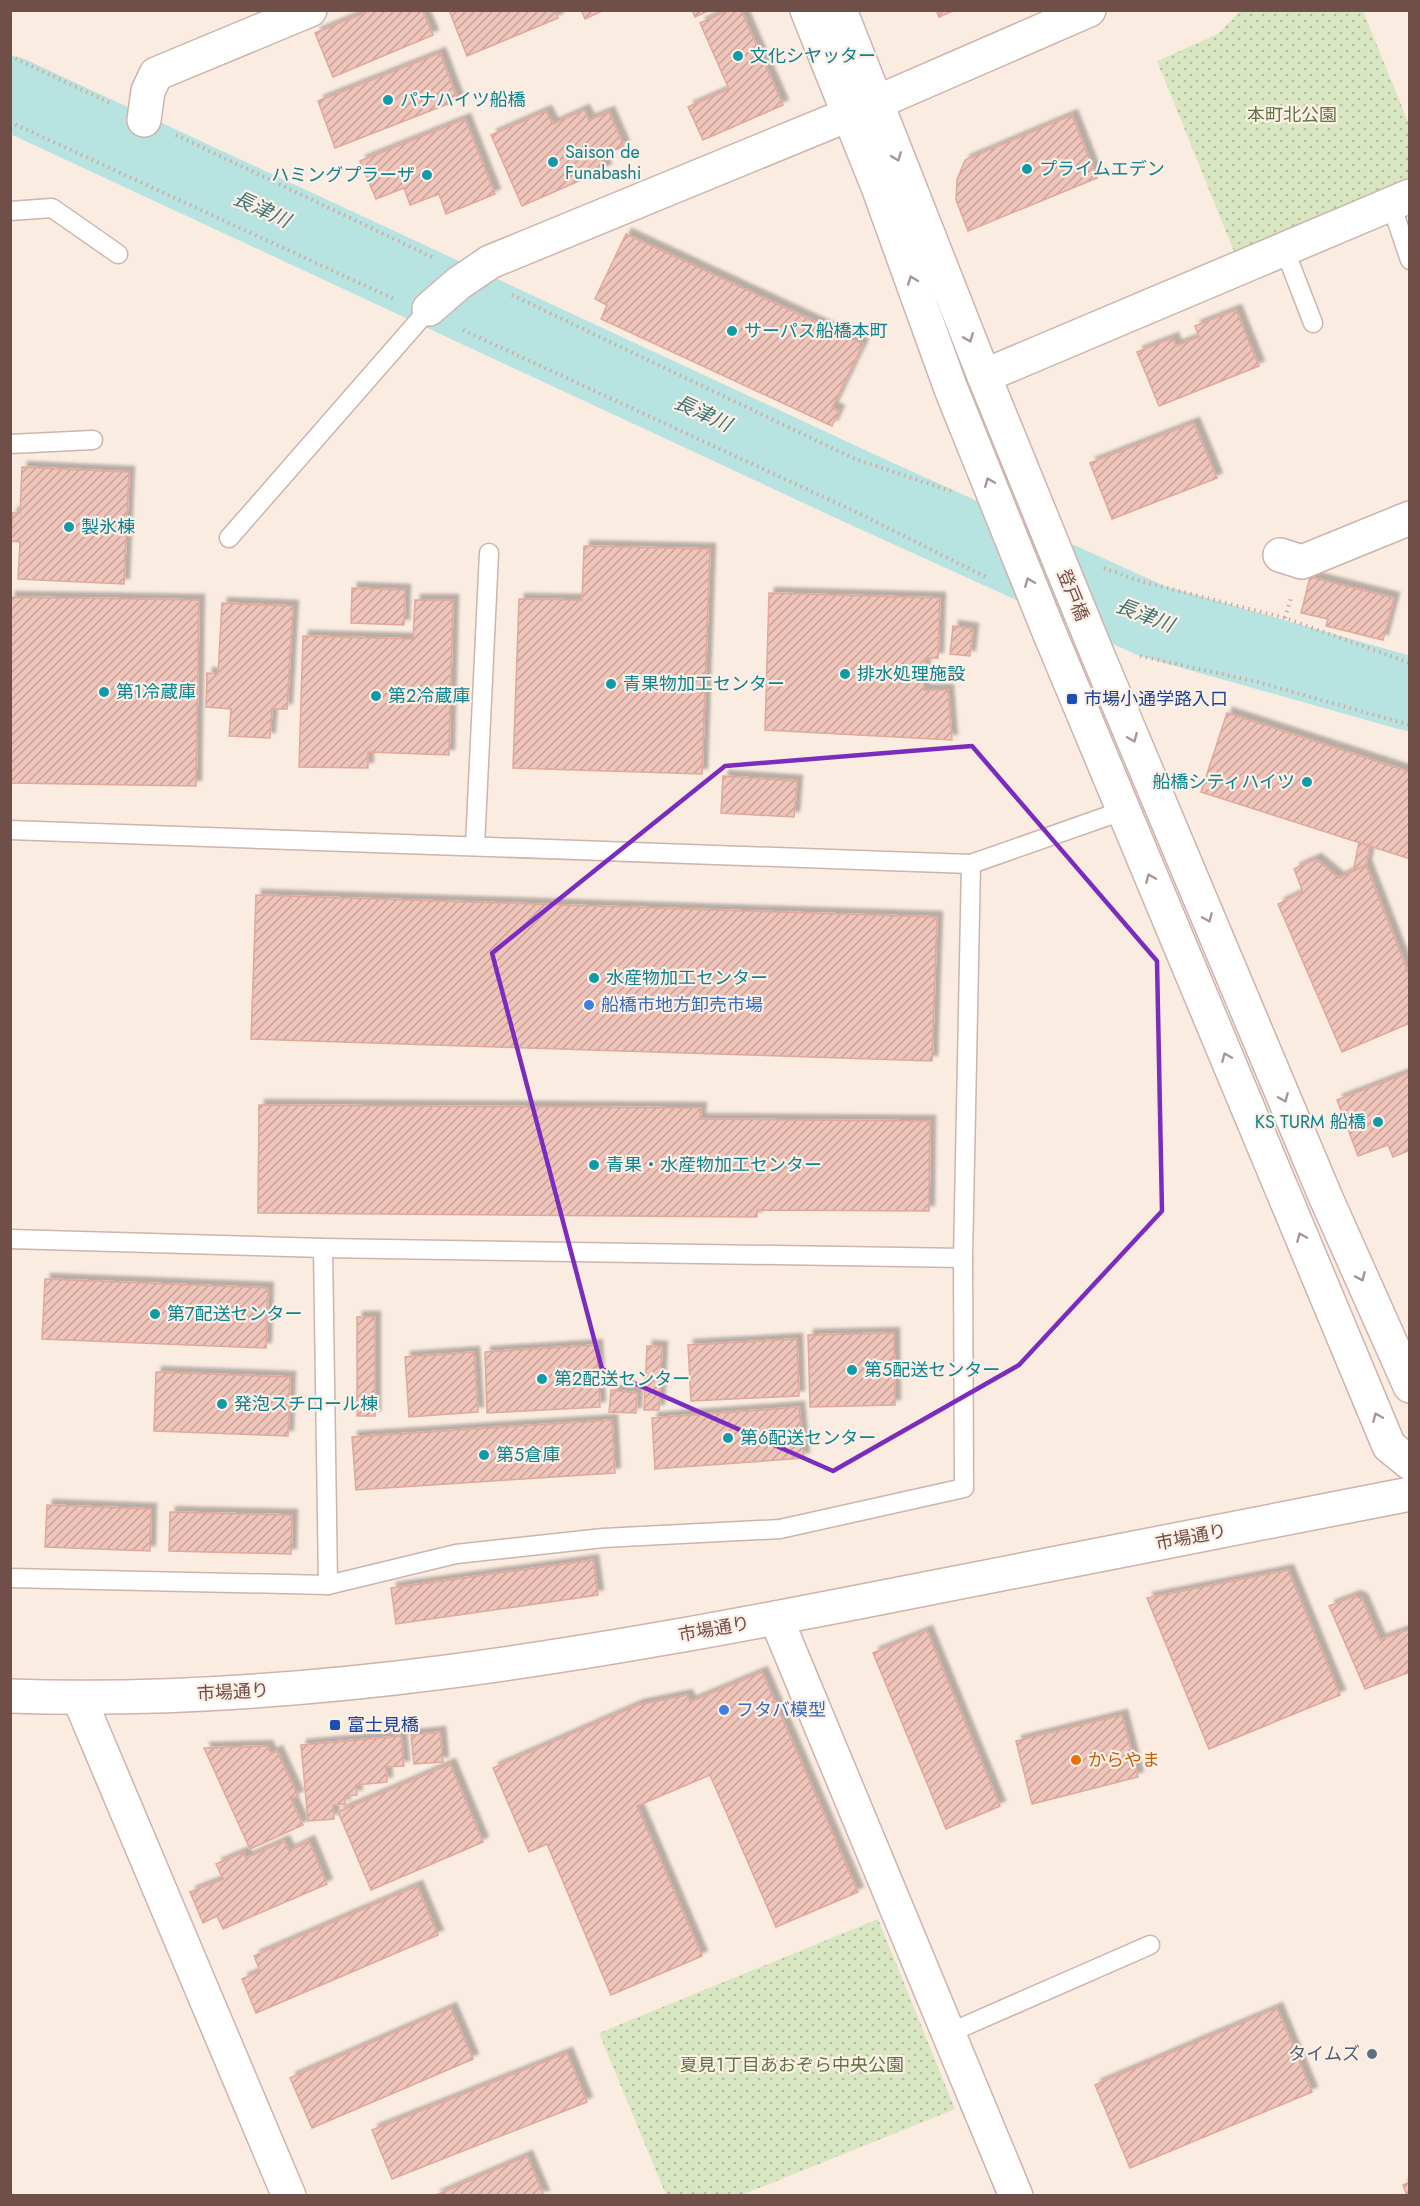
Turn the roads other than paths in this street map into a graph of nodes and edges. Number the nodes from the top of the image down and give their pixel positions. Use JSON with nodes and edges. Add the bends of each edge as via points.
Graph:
{"nodes":[{"id":1,"x":310,"y":10,"type":"edge"},
{"id":2,"x":807,"y":10,"type":"edge"},
{"id":3,"x":840,"y":10,"type":"edge"},
{"id":4,"x":1089,"y":10,"type":"edge"},
{"id":5,"x":863,"y":108,"type":"junction"},
{"id":6,"x":144,"y":120,"type":"dead end"},
{"id":7,"x":1400,"y":200,"type":"edge"},
{"id":8,"x":10,"y":211,"type":"edge"},
{"id":9,"x":1284,"y":248,"type":"junction"},
{"id":10,"x":118,"y":254,"type":"dead end"},
{"id":11,"x":1410,"y":260,"type":"edge"},
{"id":12,"x":427,"y":311,"type":"joint"},
{"id":13,"x":1313,"y":323,"type":"dead end"},
{"id":14,"x":984,"y":376,"type":"junction"},
{"id":15,"x":93,"y":440,"type":"dead end"},
{"id":16,"x":10,"y":444,"type":"edge"},
{"id":17,"x":1410,"y":518,"type":"edge"},
{"id":18,"x":230,"y":538,"type":"dead end"},
{"id":19,"x":489,"y":553,"type":"dead end"},
{"id":20,"x":1280,"y":555,"type":"dead end"},
{"id":21,"x":1122,"y":811,"type":"junction"},
{"id":22,"x":11,"y":830,"type":"edge"},
{"id":23,"x":10,"y":844,"type":"edge"},
{"id":24,"x":475,"y":846,"type":"junction"},
{"id":25,"x":971,"y":864,"type":"junction"},
{"id":26,"x":10,"y":1239,"type":"edge"},
{"id":27,"x":323,"y":1248,"type":"junction"},
{"id":28,"x":963,"y":1258,"type":"junction"},
{"id":29,"x":1410,"y":1386,"type":"edge"},
{"id":30,"x":1410,"y":1464,"type":"edge"},
{"id":31,"x":1410,"y":1494,"type":"edge"},
{"id":32,"x":10,"y":1578,"type":"edge"},
{"id":33,"x":328,"y":1585,"type":"junction"},
{"id":34,"x":776,"y":1618,"type":"junction"},
{"id":35,"x":10,"y":1696,"type":"edge"},
{"id":36,"x":79,"y":1698,"type":"junction"},
{"id":37,"x":1150,"y":1945,"type":"dead end"},
{"id":38,"x":949,"y":2033,"type":"junction"},
{"id":39,"x":289,"y":2196,"type":"edge"},
{"id":40,"x":1016,"y":2196,"type":"edge"}],
"edges":[{"from":1,"to":6,"type":"street","via":[[156,74],[148,91]]},
{"from":2,"to":5,"type":"street"},
{"from":3,"to":5,"type":"street"},
{"from":4,"to":5,"type":"street"},
{"from":5,"to":12,"type":"street","via":[[490,262]]},
{"from":5,"to":14,"type":"street","name":"登戸橋","one_way":true},
{"from":21,"to":5,"type":"street","name":"登戸橋","one_way":true,"via":[[951,389]]},
{"from":7,"to":9,"type":"street"},
{"from":7,"to":11,"type":"lane"},
{"from":8,"to":10,"type":"lane","via":[[52,208]]},
{"from":9,"to":13,"type":"lane"},
{"from":9,"to":14,"type":"street"},
{"from":12,"to":18,"type":"lane"},
{"from":14,"to":29,"type":"street","name":"登戸橋","one_way":true,"via":[[1326,1198]]},
{"from":15,"to":16,"type":"lane"},
{"from":17,"to":20,"type":"street","via":[[1302,562]]},
{"from":19,"to":24,"type":"lane"},
{"from":21,"to":25,"type":"lane"},
{"from":30,"to":21,"type":"street","name":"登戸橋","one_way":true,"via":[[1389,1446]]},
{"from":22,"to":23,"type":"lane"},
{"from":22,"to":24,"type":"lane"},
{"from":24,"to":25,"type":"lane"},
{"from":25,"to":28,"type":"lane"},
{"from":26,"to":27,"type":"lane"},
{"from":27,"to":28,"type":"lane"},
{"from":27,"to":33,"type":"lane"},
{"from":28,"to":33,"type":"lane","via":[[964,1488],[780,1529],[603,1538],[456,1554]]},
{"from":31,"to":34,"type":"street","name":"市場通り"},
{"from":32,"to":33,"type":"lane"},
{"from":34,"to":36,"type":"street","name":"市場通り","via":[[393,1679],[241,1692]]},
{"from":34,"to":38,"type":"street"},
{"from":35,"to":36,"type":"street","name":"市場通り"},
{"from":36,"to":39,"type":"street"},
{"from":37,"to":38,"type":"lane"},
{"from":38,"to":40,"type":"street"}]}
